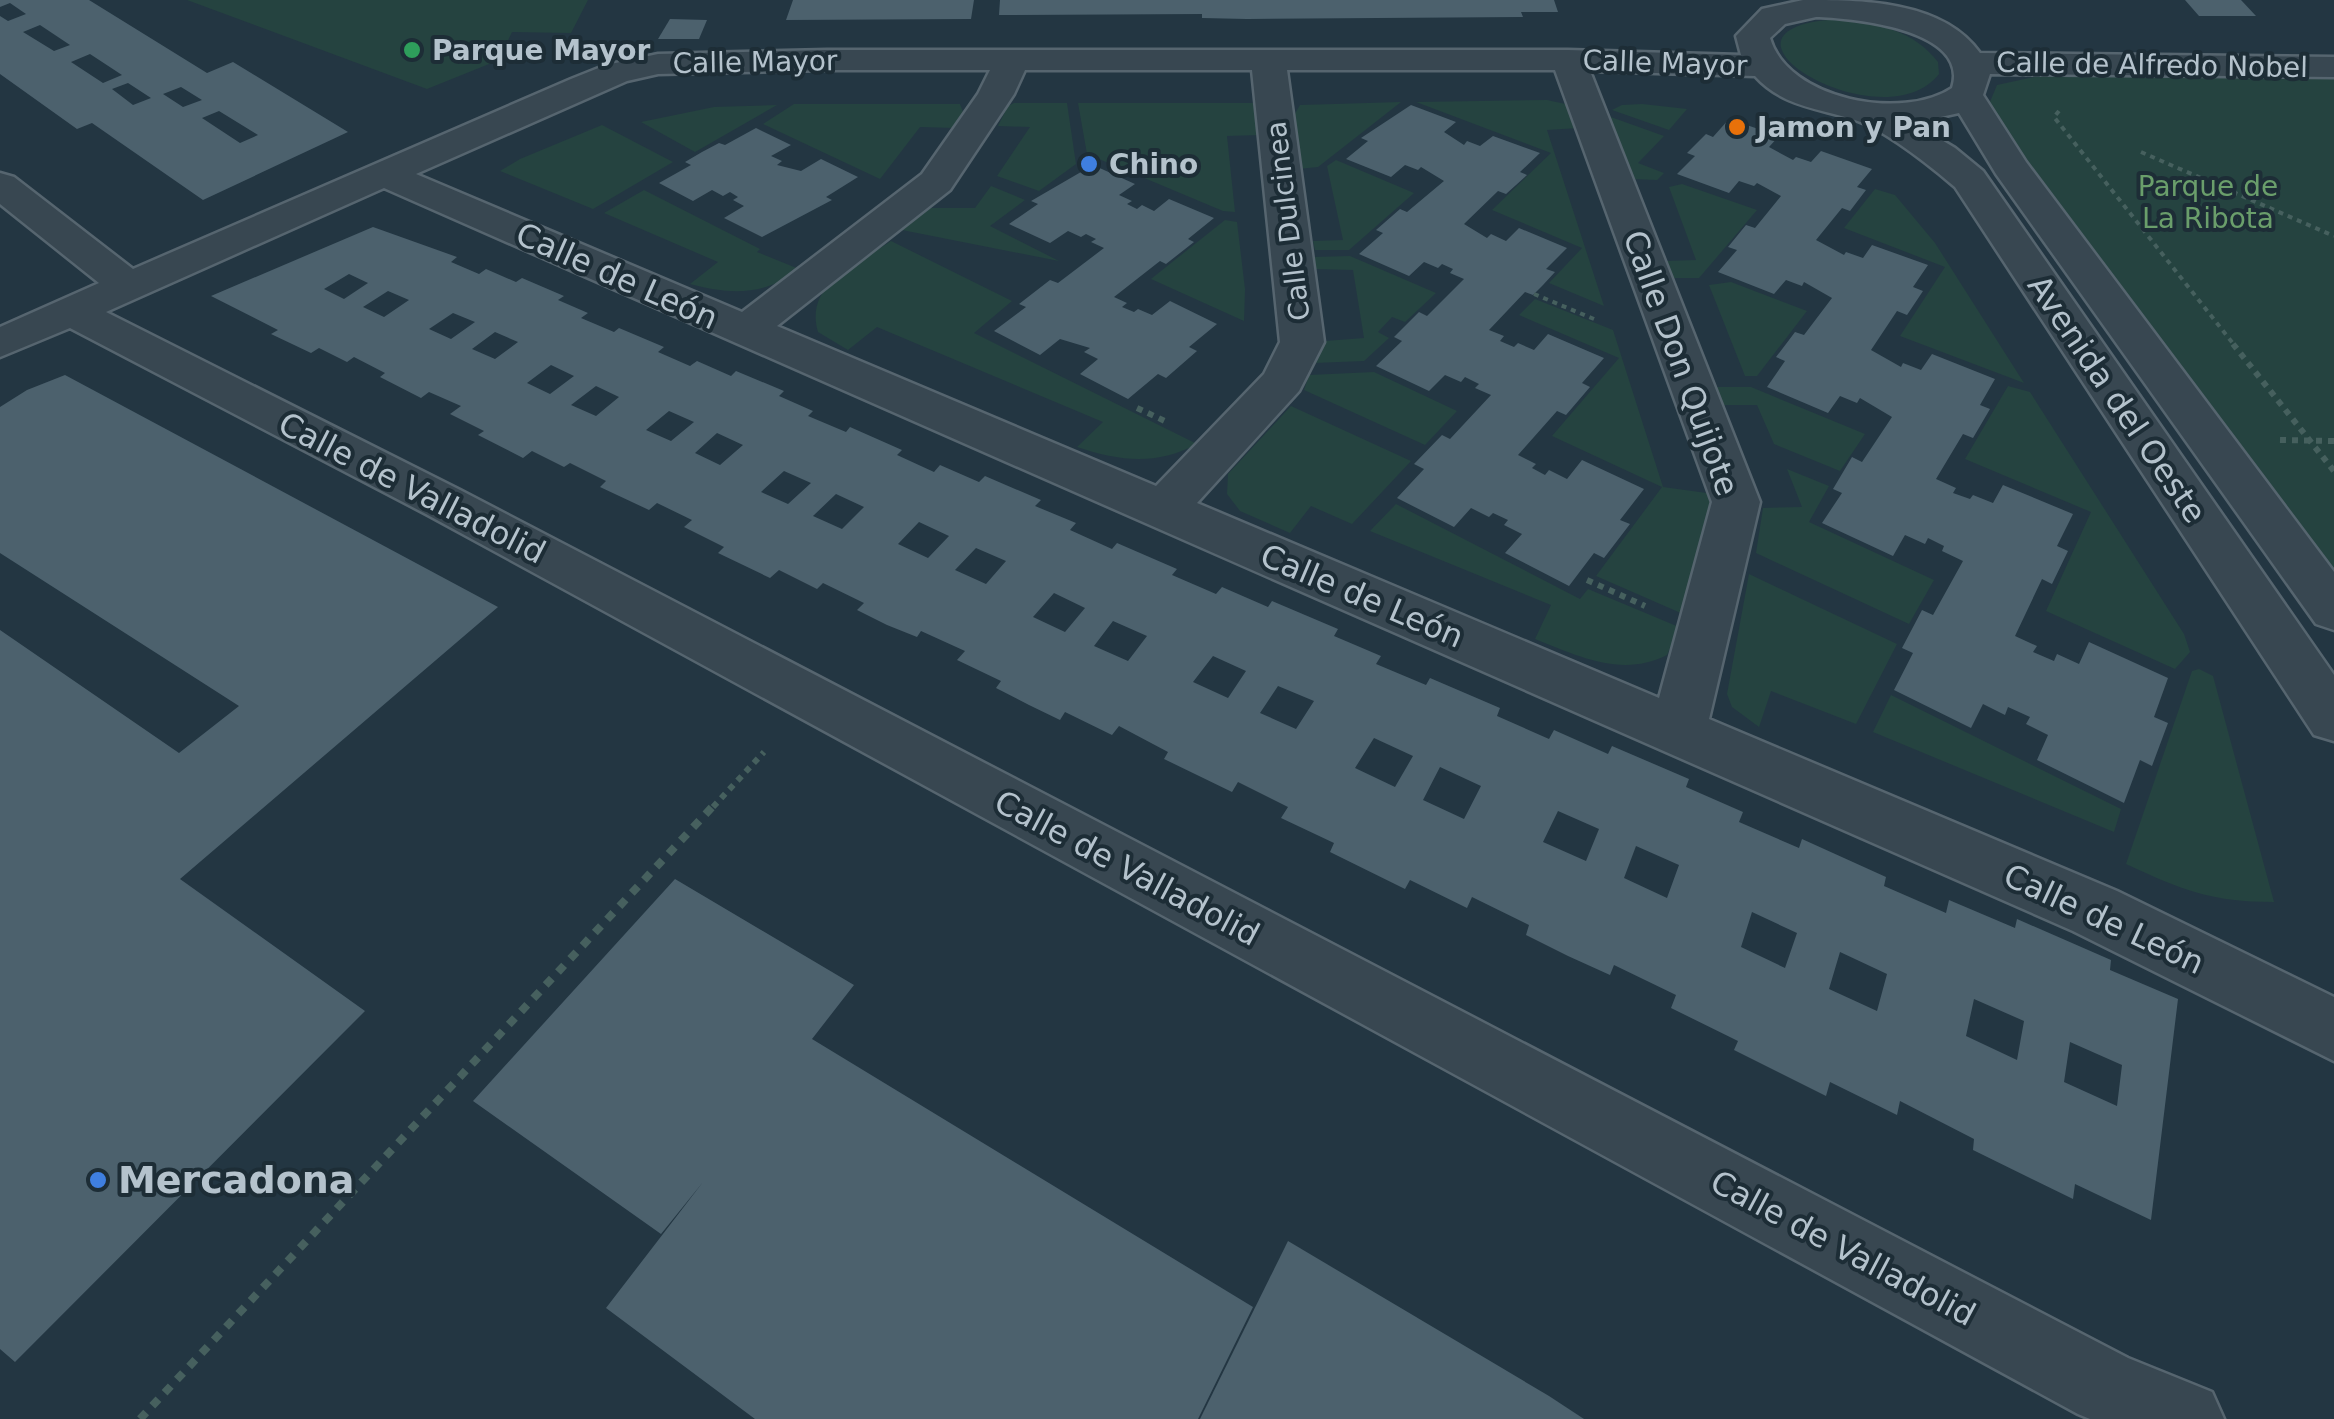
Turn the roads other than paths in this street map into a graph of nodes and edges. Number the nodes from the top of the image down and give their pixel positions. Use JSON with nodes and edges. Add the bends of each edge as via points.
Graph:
{"nodes":[{"id":1,"x":1896,"y":9,"type":"edge"},
{"id":2,"x":1770,"y":30,"type":"edge"},
{"id":3,"x":1012,"y":60,"type":"junction"},
{"id":4,"x":1268,"y":60,"type":"junction"},
{"id":5,"x":1568,"y":60,"type":"junction"},
{"id":6,"x":2334,"y":66,"type":"edge"},
{"id":7,"x":1968,"y":79,"type":"junction"},
{"id":8,"x":1868,"y":112,"type":"junction"},
{"id":9,"x":383,"y":174,"type":"junction"},
{"id":10,"x":0,"y":185,"type":"edge"},
{"id":11,"x":130,"y":286,"type":"junction"},
{"id":12,"x":72,"y":312,"type":"junction"},
{"id":13,"x":744,"y":332,"type":"junction"},
{"id":14,"x":0,"y":343,"type":"edge"},
{"id":15,"x":1162,"y":510,"type":"junction"},
{"id":16,"x":2334,"y":610,"type":"edge"},
{"id":17,"x":2334,"y":719,"type":"edge"},
{"id":18,"x":1678,"y":731,"type":"junction"},
{"id":19,"x":2334,"y":1030,"type":"edge"},
{"id":20,"x":2186,"y":1419,"type":"edge"}],
"edges":[{"from":1,"to":2,"type":"street","name":"Calle Mayor","via":[[1793,10]]},
{"from":1,"to":7,"type":"street","name":"Calle Mayor","via":[[1954,45]]},
{"from":2,"to":5,"type":"street","name":"Calle Mayor"},
{"from":2,"to":8,"type":"street","via":[[1804,95]]},
{"from":3,"to":4,"type":"street","name":"Calle Mayor"},
{"from":3,"to":9,"type":"street","name":"Calle Mayor","via":[[658,64],[618,72]]},
{"from":3,"to":13,"type":"street","via":[[936,182]]},
{"from":4,"to":5,"type":"street","name":"Calle Mayor"},
{"from":4,"to":15,"type":"street","name":"Calle Dulcinea","via":[[1302,342],[1283,381]]},
{"from":5,"to":18,"type":"street","name":"Calle Don Quijote","via":[[1736,502]]},
{"from":6,"to":7,"type":"street","name":"Calle de Alfredo Nobel","via":[[2080,64]]},
{"from":7,"to":8,"type":"street","via":[[1950,105],[1927,112]]},
{"from":7,"to":16,"type":"street","name":"Avenida del Oeste","via":[[2009,166]]},
{"from":8,"to":17,"type":"street","name":"Avenida del Oeste","via":[[1968,179]]},
{"from":9,"to":11,"type":"street","name":"Calle Mayor"},
{"from":9,"to":13,"type":"street","name":"Calle de León"},
{"from":10,"to":11,"type":"street"},
{"from":11,"to":12,"type":"street","name":"Calle Mayor"},
{"from":12,"to":14,"type":"street","name":"Calle Mayor"},
{"from":12,"to":20,"type":"street","name":"Calle de Valladolid","via":[[443,502],[2105,1387]]},
{"from":13,"to":15,"type":"street","name":"Calle de León"},
{"from":15,"to":18,"type":"street","name":"Calle de León"},
{"from":18,"to":19,"type":"street","name":"Calle de León","via":[[2095,911]]}]}
